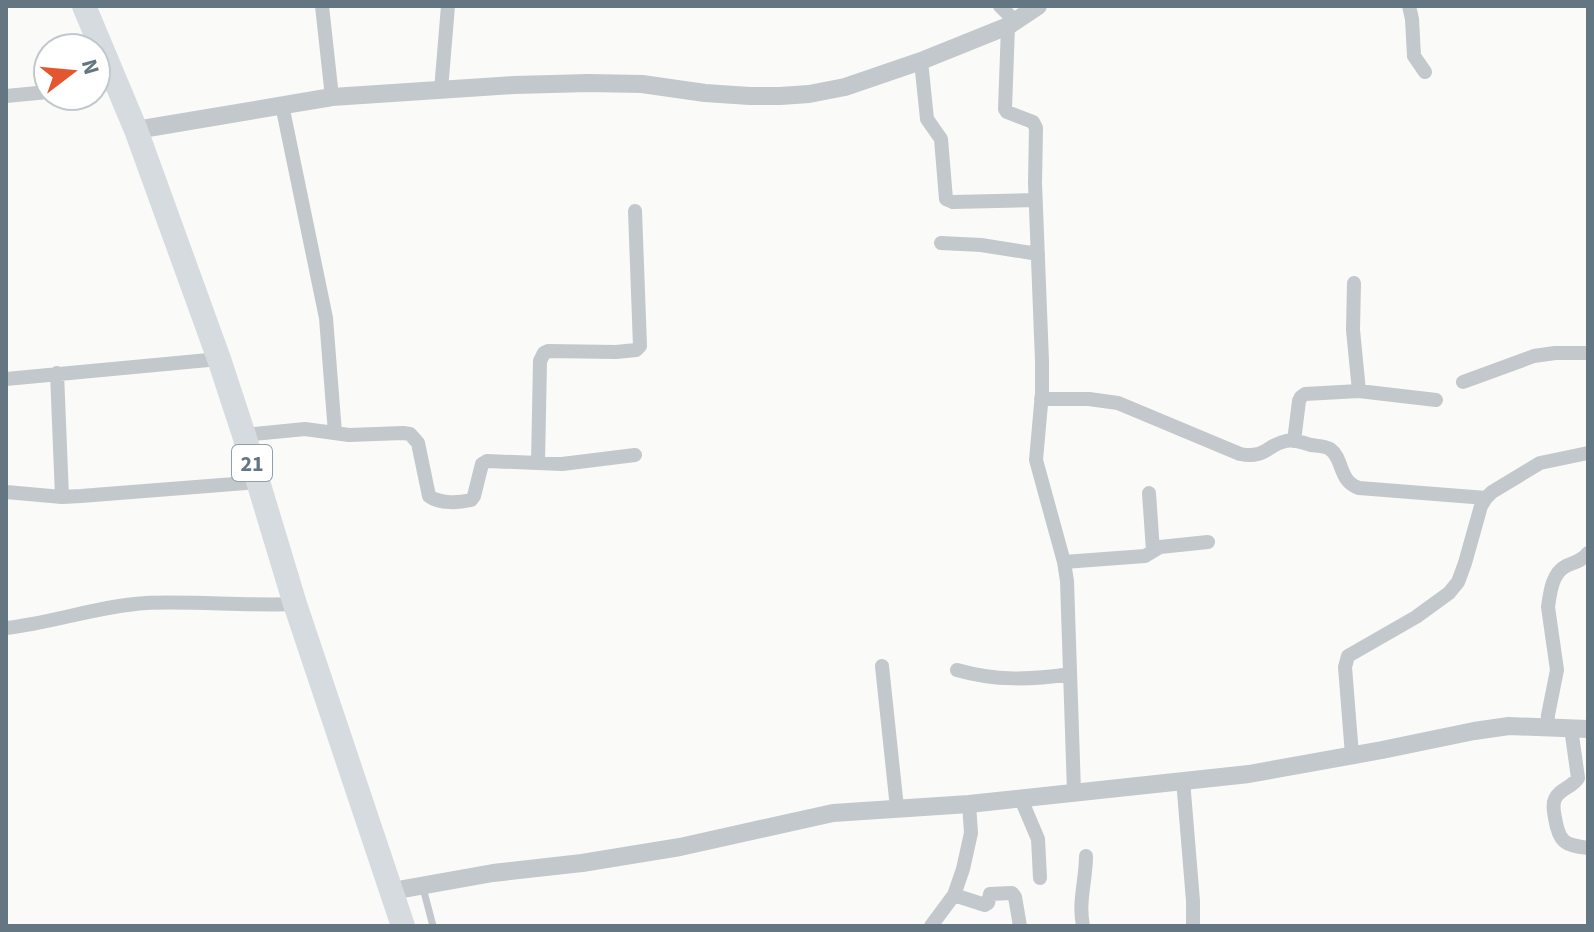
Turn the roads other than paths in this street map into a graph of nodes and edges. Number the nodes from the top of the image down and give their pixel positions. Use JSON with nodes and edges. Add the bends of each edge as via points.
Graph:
{"nodes":[{"id":1,"x":84,"y":6,"type":"edge"},
{"id":2,"x":322,"y":6,"type":"edge"},
{"id":3,"x":448,"y":6,"type":"edge"},
{"id":4,"x":1000,"y":6,"type":"edge"},
{"id":5,"x":1038,"y":6,"type":"edge"},
{"id":6,"x":1409,"y":6,"type":"edge"},
{"id":7,"x":1012,"y":24,"type":"junction"},
{"id":8,"x":91,"y":32,"type":"edge"},
{"id":9,"x":921,"y":61,"type":"junction"},
{"id":10,"x":1425,"y":72,"type":"dead end"},
{"id":11,"x":441,"y":90,"type":"junction"},
{"id":12,"x":112,"y":92,"type":"edge"},
{"id":13,"x":32,"y":94,"type":"edge"},
{"id":14,"x":6,"y":96,"type":"edge"},
{"id":15,"x":332,"y":97,"type":"junction"},
{"id":16,"x":282,"y":105,"type":"junction"},
{"id":17,"x":136,"y":130,"type":"junction"},
{"id":18,"x":1035,"y":200,"type":"junction"},
{"id":19,"x":635,"y":211,"type":"dead end"},
{"id":20,"x":941,"y":243,"type":"dead end"},
{"id":21,"x":1038,"y":254,"type":"junction"},
{"id":22,"x":1354,"y":283,"type":"dead end"},
{"id":23,"x":1588,"y":353,"type":"edge"},
{"id":24,"x":219,"y":359,"type":"junction"},
{"id":25,"x":57,"y":373,"type":"junction"},
{"id":26,"x":6,"y":379,"type":"edge"},
{"id":27,"x":1463,"y":382,"type":"dead end"},
{"id":28,"x":1359,"y":391,"type":"junction"},
{"id":29,"x":1042,"y":396,"type":"junction"},
{"id":30,"x":1436,"y":400,"type":"dead end"},
{"id":31,"x":335,"y":433,"type":"junction"},
{"id":32,"x":244,"y":435,"type":"junction"},
{"id":33,"x":1294,"y":441,"type":"junction"},
{"id":34,"x":1588,"y":453,"type":"edge"},
{"id":35,"x":635,"y":455,"type":"dead end"},
{"id":36,"x":538,"y":463,"type":"junction"},
{"id":37,"x":258,"y":482,"type":"junction"},
{"id":38,"x":6,"y":492,"type":"edge"},
{"id":39,"x":1149,"y":493,"type":"dead end"},
{"id":40,"x":62,"y":497,"type":"junction"},
{"id":41,"x":1486,"y":498,"type":"junction"},
{"id":42,"x":1208,"y":542,"type":"dead end"},
{"id":43,"x":1153,"y":551,"type":"junction"},
{"id":44,"x":1588,"y":553,"type":"edge"},
{"id":45,"x":1064,"y":562,"type":"junction"},
{"id":46,"x":295,"y":604,"type":"junction"},
{"id":47,"x":6,"y":628,"type":"edge"},
{"id":48,"x":882,"y":666,"type":"dead end"},
{"id":49,"x":957,"y":670,"type":"dead end"},
{"id":50,"x":1070,"y":674,"type":"junction"},
{"id":51,"x":1547,"y":727,"type":"junction"},
{"id":52,"x":1579,"y":728,"type":"edge"},
{"id":53,"x":1352,"y":755,"type":"junction"},
{"id":54,"x":1183,"y":780,"type":"junction"},
{"id":55,"x":1074,"y":792,"type":"junction"},
{"id":56,"x":1021,"y":799,"type":"junction"},
{"id":57,"x":969,"y":804,"type":"junction"},
{"id":58,"x":897,"y":808,"type":"junction"},
{"id":59,"x":1588,"y":848,"type":"edge"},
{"id":60,"x":1086,"y":856,"type":"dead end"},
{"id":61,"x":1040,"y":878,"type":"dead end"},
{"id":62,"x":422,"y":886,"type":"junction"},
{"id":63,"x":392,"y":891,"type":"junction"},
{"id":64,"x":954,"y":895,"type":"junction"},
{"id":65,"x":403,"y":926,"type":"edge"},
{"id":66,"x":433,"y":926,"type":"edge"},
{"id":67,"x":931,"y":926,"type":"edge"},
{"id":68,"x":1020,"y":926,"type":"edge"},
{"id":69,"x":1083,"y":926,"type":"edge"},
{"id":70,"x":1193,"y":926,"type":"edge"}],
"edges":[{"from":1,"to":8,"type":"highway","number":"21"},
{"from":2,"to":15,"type":"street"},
{"from":3,"to":11,"type":"street"},
{"from":4,"to":7,"type":"street"},
{"from":5,"to":7,"type":"street"},
{"from":6,"to":10,"type":"street","via":[[1414,56]]},
{"from":7,"to":9,"type":"street"},
{"from":7,"to":18,"type":"street","via":[[1005,109],[1035,125]]},
{"from":9,"to":11,"type":"street","via":[[845,87],[780,96],[602,83]]},
{"from":9,"to":18,"type":"street","via":[[927,119],[942,148],[946,199]]},
{"from":11,"to":15,"type":"street"},
{"from":12,"to":17,"type":"highway","number":"21"},
{"from":13,"to":14,"type":"street"},
{"from":15,"to":16,"type":"street"},
{"from":16,"to":17,"type":"street"},
{"from":16,"to":31,"type":"street","via":[[326,318]]},
{"from":17,"to":24,"type":"highway","number":"21"},
{"from":18,"to":21,"type":"street"},
{"from":19,"to":36,"type":"street","via":[[640,346],[616,352],[544,353]]},
{"from":20,"to":21,"type":"street"},
{"from":21,"to":29,"type":"street"},
{"from":22,"to":28,"type":"street"},
{"from":23,"to":27,"type":"street","via":[[1534,356]]},
{"from":24,"to":25,"type":"street"},
{"from":24,"to":32,"type":"highway","number":"21"},
{"from":25,"to":26,"type":"street"},
{"from":25,"to":40,"type":"street"},
{"from":28,"to":30,"type":"street"},
{"from":28,"to":33,"type":"street","via":[[1301,397]]},
{"from":29,"to":33,"type":"street","via":[[1118,403],[1248,456]]},
{"from":29,"to":45,"type":"street","via":[[1036,460]]},
{"from":31,"to":32,"type":"street","via":[[305,429]]},
{"from":31,"to":36,"type":"street","via":[[410,434],[418,443],[429,496],[448,502],[471,500],[487,461]]},
{"from":32,"to":37,"type":"highway","number":"21"},
{"from":33,"to":41,"type":"street","via":[[1330,449],[1347,481],[1359,488]]},
{"from":34,"to":41,"type":"street","via":[[1540,463]]},
{"from":35,"to":36,"type":"street"},
{"from":37,"to":40,"type":"street"},
{"from":37,"to":46,"type":"highway","number":"21"},
{"from":38,"to":40,"type":"street"},
{"from":39,"to":43,"type":"street"},
{"from":41,"to":53,"type":"street","via":[[1458,582],[1449,593],[1346,659]]},
{"from":42,"to":43,"type":"street"},
{"from":43,"to":45,"type":"street"},
{"from":44,"to":51,"type":"street","via":[[1560,570],[1549,598],[1557,670]]},
{"from":45,"to":50,"type":"street"},
{"from":46,"to":47,"type":"street","via":[[146,603]]},
{"from":46,"to":63,"type":"highway","number":"21"},
{"from":48,"to":58,"type":"street"},
{"from":49,"to":50,"type":"street","via":[[1007,679]]},
{"from":50,"to":55,"type":"street"},
{"from":51,"to":52,"type":"street"},
{"from":51,"to":53,"type":"street","via":[[1474,731]]},
{"from":52,"to":59,"type":"street","via":[[1578,778],[1558,794],[1553,807],[1561,840]]},
{"from":53,"to":54,"type":"street"},
{"from":54,"to":55,"type":"street"},
{"from":54,"to":70,"type":"street"},
{"from":55,"to":56,"type":"street"},
{"from":56,"to":57,"type":"street"},
{"from":56,"to":61,"type":"street","via":[[1038,839]]},
{"from":57,"to":58,"type":"street"},
{"from":57,"to":64,"type":"street","via":[[970,845]]},
{"from":58,"to":62,"type":"street","via":[[833,813],[680,847]]},
{"from":60,"to":69,"type":"street"},
{"from":62,"to":63,"type":"street"},
{"from":62,"to":66,"type":"lane"},
{"from":63,"to":65,"type":"highway","number":"21"},
{"from":64,"to":67,"type":"street"},
{"from":64,"to":68,"type":"street","via":[[985,905],[990,894],[1012,893]]}]}
